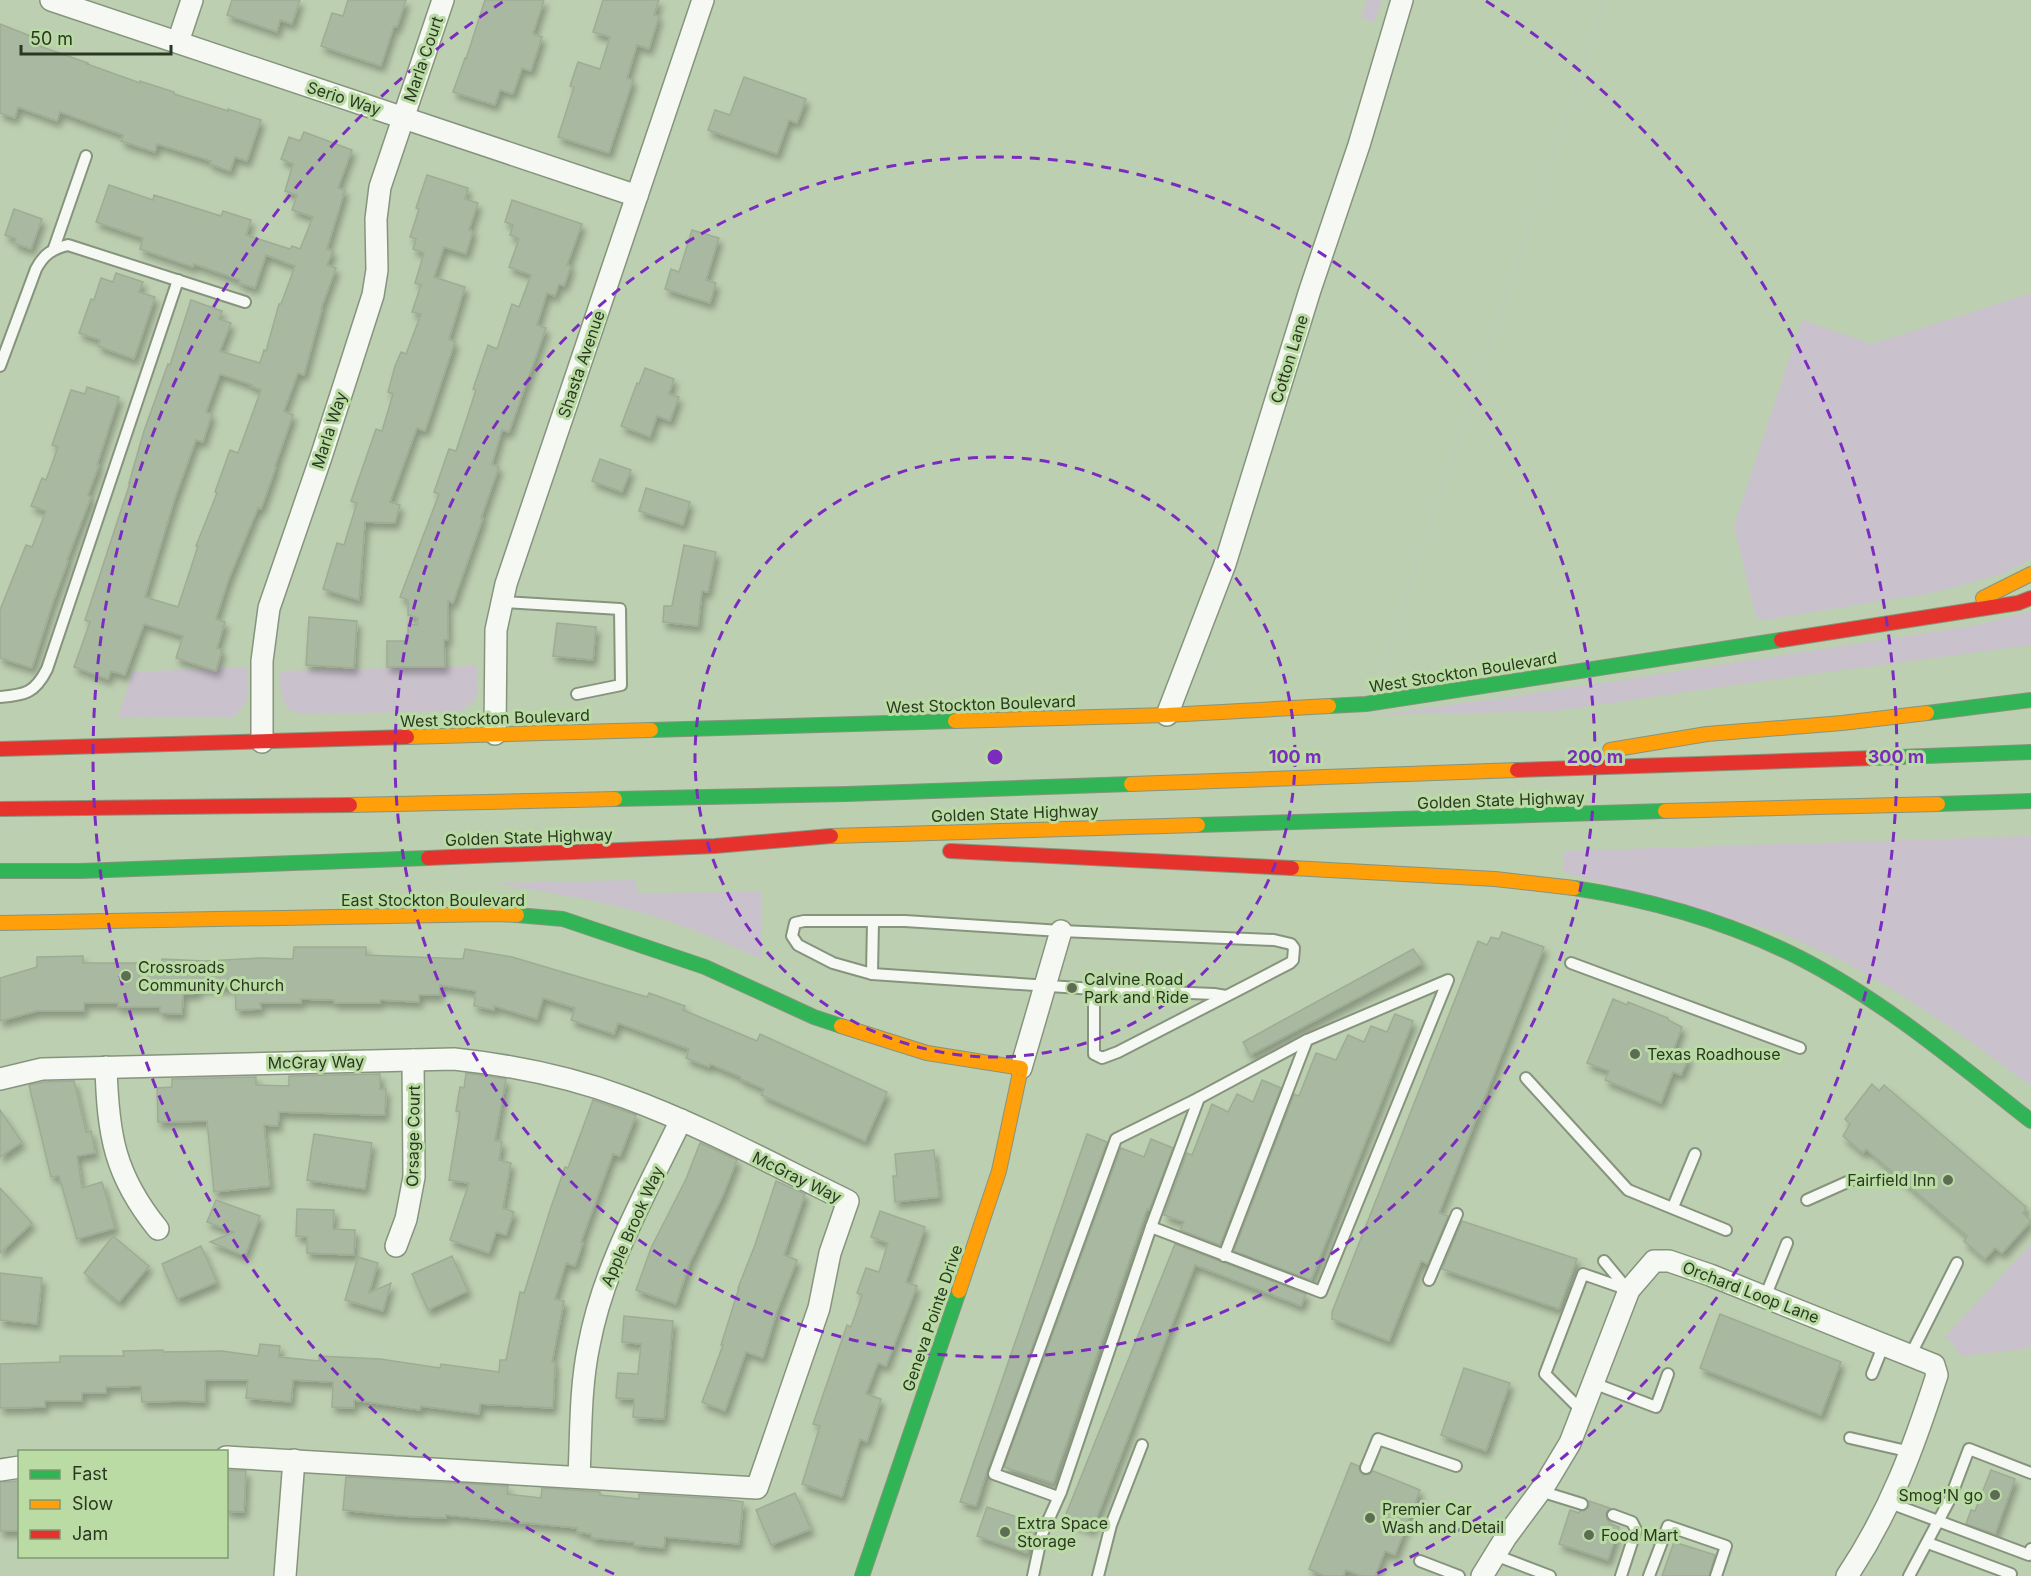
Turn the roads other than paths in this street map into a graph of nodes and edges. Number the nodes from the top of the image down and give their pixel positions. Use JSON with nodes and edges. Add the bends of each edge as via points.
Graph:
{"nodes":[{"id":1,"x":51,"y":0,"type":"edge"},
{"id":2,"x":192,"y":0,"type":"edge"},
{"id":3,"x":443,"y":0,"type":"edge"},
{"id":4,"x":703,"y":0,"type":"edge"},
{"id":5,"x":1402,"y":0,"type":"edge"},
{"id":6,"x":178,"y":42,"type":"junction"},
{"id":7,"x":403,"y":118,"type":"junction"},
{"id":8,"x":86,"y":156,"type":"dead end"},
{"id":9,"x":637,"y":196,"type":"junction"},
{"id":10,"x":54,"y":248,"type":"junction"},
{"id":11,"x":178,"y":280,"type":"junction"},
{"id":12,"x":246,"y":302,"type":"dead end"},
{"id":13,"x":0,"y":366,"type":"edge"},
{"id":14,"x":2031,"y":574,"type":"edge"},
{"id":15,"x":2031,"y":598,"type":"edge"},
{"id":16,"x":502,"y":602,"type":"junction"},
{"id":17,"x":1956,"y":611,"type":"junction"},
{"id":18,"x":577,"y":694,"type":"dead end"},
{"id":19,"x":0,"y":697,"type":"edge"},
{"id":20,"x":2031,"y":700,"type":"edge"},
{"id":21,"x":1167,"y":715,"type":"junction"},
{"id":22,"x":495,"y":734,"type":"junction"},
{"id":23,"x":262,"y":742,"type":"junction"},
{"id":24,"x":0,"y":749,"type":"edge"},
{"id":25,"x":2031,"y":752,"type":"edge"},
{"id":26,"x":1474,"y":772,"type":"junction"},
{"id":27,"x":2031,"y":801,"type":"edge"},
{"id":28,"x":0,"y":809,"type":"edge"},
{"id":29,"x":842,"y":835,"type":"junction"},
{"id":30,"x":0,"y":871,"type":"edge"},
{"id":31,"x":873,"y":921,"type":"junction"},
{"id":32,"x":0,"y":923,"type":"edge"},
{"id":33,"x":1061,"y":931,"type":"junction"},
{"id":34,"x":1571,"y":963,"type":"dead end"},
{"id":35,"x":872,"y":974,"type":"junction"},
{"id":36,"x":1045,"y":985,"type":"junction"},
{"id":37,"x":1094,"y":989,"type":"junction"},
{"id":38,"x":1226,"y":996,"type":"junction"},
{"id":39,"x":1307,"y":1040,"type":"junction"},
{"id":40,"x":1800,"y":1047,"type":"dead end"},
{"id":41,"x":413,"y":1060,"type":"junction"},
{"id":42,"x":106,"y":1067,"type":"junction"},
{"id":43,"x":1021,"y":1068,"type":"junction"},
{"id":44,"x":1526,"y":1078,"type":"dead end"},
{"id":45,"x":0,"y":1079,"type":"edge"},
{"id":46,"x":1199,"y":1098,"type":"junction"},
{"id":47,"x":681,"y":1120,"type":"junction"},
{"id":48,"x":2031,"y":1120,"type":"edge"},
{"id":49,"x":1695,"y":1154,"type":"dead end"},
{"id":50,"x":1854,"y":1179,"type":"dead end"},
{"id":51,"x":1807,"y":1200,"type":"dead end"},
{"id":52,"x":1673,"y":1207,"type":"junction"},
{"id":53,"x":1457,"y":1214,"type":"dead end"},
{"id":54,"x":1151,"y":1227,"type":"junction"},
{"id":55,"x":158,"y":1228,"type":"dead end"},
{"id":56,"x":1726,"y":1230,"type":"dead end"},
{"id":57,"x":1787,"y":1243,"type":"dead end"},
{"id":58,"x":396,"y":1246,"type":"dead end"},
{"id":59,"x":1224,"y":1256,"type":"junction"},
{"id":60,"x":1604,"y":1261,"type":"dead end"},
{"id":61,"x":1957,"y":1263,"type":"dead end"},
{"id":62,"x":1429,"y":1280,"type":"dead end"},
{"id":63,"x":1629,"y":1290,"type":"junction"},
{"id":64,"x":1765,"y":1297,"type":"junction"},
{"id":65,"x":1884,"y":1344,"type":"junction"},
{"id":66,"x":1911,"y":1354,"type":"junction"},
{"id":67,"x":1668,"y":1374,"type":"dead end"},
{"id":68,"x":1872,"y":1374,"type":"dead end"},
{"id":69,"x":1593,"y":1383,"type":"junction"},
{"id":70,"x":1582,"y":1411,"type":"junction"},
{"id":71,"x":1850,"y":1438,"type":"dead end"},
{"id":72,"x":1142,"y":1445,"type":"dead end"},
{"id":73,"x":1912,"y":1452,"type":"junction"},
{"id":74,"x":228,"y":1456,"type":"edge"},
{"id":75,"x":294,"y":1460,"type":"junction"},
{"id":76,"x":1456,"y":1466,"type":"dead end"},
{"id":77,"x":18,"y":1467,"type":"edge"},
{"id":78,"x":1366,"y":1468,"type":"dead end"},
{"id":79,"x":0,"y":1470,"type":"edge"},
{"id":80,"x":2031,"y":1473,"type":"edge"},
{"id":81,"x":579,"y":1477,"type":"junction"},
{"id":82,"x":1540,"y":1491,"type":"junction"},
{"id":83,"x":1058,"y":1497,"type":"junction"},
{"id":84,"x":1890,"y":1503,"type":"junction"},
{"id":85,"x":1582,"y":1504,"type":"dead end"},
{"id":86,"x":1613,"y":1515,"type":"dead end"},
{"id":87,"x":1940,"y":1521,"type":"junction"},
{"id":88,"x":1928,"y":1543,"type":"junction"},
{"id":89,"x":2031,"y":1549,"type":"edge"},
{"id":90,"x":1495,"y":1555,"type":"junction"},
{"id":91,"x":1420,"y":1561,"type":"dead end"},
{"id":92,"x":1522,"y":1565,"type":"junction"},
{"id":93,"x":2011,"y":1574,"type":"dead end"},
{"id":94,"x":285,"y":1576,"type":"edge"},
{"id":95,"x":862,"y":1576,"type":"edge"},
{"id":96,"x":1033,"y":1576,"type":"edge"},
{"id":97,"x":1098,"y":1576,"type":"edge"},
{"id":98,"x":1459,"y":1576,"type":"edge"},
{"id":99,"x":1482,"y":1576,"type":"edge"},
{"id":100,"x":1517,"y":1576,"type":"edge"},
{"id":101,"x":1550,"y":1576,"type":"edge"},
{"id":102,"x":1621,"y":1576,"type":"edge"},
{"id":103,"x":1649,"y":1576,"type":"edge"},
{"id":104,"x":1716,"y":1576,"type":"edge"},
{"id":105,"x":1847,"y":1576,"type":"edge"},
{"id":106,"x":1909,"y":1576,"type":"edge"}],
"edges":[{"from":1,"to":6,"type":"street","name":"Serio Way"},
{"from":2,"to":6,"type":"street"},
{"from":3,"to":7,"type":"street","name":"Marla Court"},
{"from":4,"to":9,"type":"street","name":"Shasta Avenue"},
{"from":5,"to":21,"type":"street","name":"Cotton Lane","via":[[1225,564]]},
{"from":6,"to":7,"type":"street","name":"Serio Way"},
{"from":7,"to":9,"type":"street","name":"Serio Way"},
{"from":7,"to":23,"type":"street","name":"Marla Way","via":[[380,187],[373,295],[269,608],[263,650]]},
{"from":8,"to":10,"type":"lane"},
{"from":9,"to":16,"type":"street","name":"Shasta Avenue"},
{"from":10,"to":11,"type":"lane","via":[[68,246]]},
{"from":10,"to":13,"type":"lane","via":[[43,256],[36,269]]},
{"from":11,"to":12,"type":"lane"},
{"from":11,"to":19,"type":"lane","via":[[47,669],[40,684],[27,693]]},
{"from":14,"to":17,"type":"main road","name":"West Stockton Boulevard"},
{"from":15,"to":17,"type":"main road","name":"West Stockton Boulevard"},
{"from":16,"to":18,"type":"lane","via":[[620,609],[621,685]]},
{"from":16,"to":22,"type":"street","name":"Shasta Avenue","via":[[496,630]]},
{"from":17,"to":21,"type":"main road","name":"West Stockton Boulevard","via":[[1366,704]]},
{"from":20,"to":26,"type":"main road","via":[[1842,723],[1707,734]]},
{"from":21,"to":22,"type":"main road","name":"West Stockton Boulevard"},
{"from":22,"to":23,"type":"main road","name":"West Stockton Boulevard"},
{"from":23,"to":24,"type":"main road","name":"West Stockton Boulevard"},
{"from":25,"to":26,"type":"main road","name":"Golden State Highway"},
{"from":26,"to":28,"type":"main road","name":"Golden State Highway","via":[[847,794]]},
{"from":27,"to":29,"type":"main road","name":"Golden State Highway"},
{"from":29,"to":30,"type":"main road","name":"Golden State Highway","via":[[703,846]]},
{"from":29,"to":48,"type":"main road","via":[[928,848],[1491,879],[1579,888],[1635,900],[1738,931],[1829,974],[1916,1032]]},
{"from":31,"to":33,"type":"lane"},
{"from":31,"to":35,"type":"lane"},
{"from":31,"to":35,"type":"lane","via":[[804,921],[795,923],[792,936],[798,945],[833,963]]},
{"from":32,"to":43,"type":"main road","name":"East Stockton Boulevard","via":[[498,914],[563,919],[705,967],[814,1017],[927,1053]]},
{"from":33,"to":36,"type":"street"},
{"from":33,"to":38,"type":"lane","via":[[1274,940],[1291,944],[1294,948],[1290,963]]},
{"from":34,"to":40,"type":"lane"},
{"from":35,"to":36,"type":"lane"},
{"from":36,"to":37,"type":"lane"},
{"from":36,"to":43,"type":"street"},
{"from":37,"to":38,"type":"lane"},
{"from":37,"to":38,"type":"lane","via":[[1094,1054],[1102,1058]]},
{"from":39,"to":46,"type":"lane"},
{"from":39,"to":59,"type":"lane"},
{"from":39,"to":59,"type":"lane","via":[[1448,980],[1321,1292]]},
{"from":41,"to":42,"type":"street","name":"McGray Way"},
{"from":41,"to":47,"type":"street","name":"McGray Way","via":[[478,1062],[567,1080],[625,1097]]},
{"from":41,"to":58,"type":"street","name":"Orsage Court","via":[[414,1177]]},
{"from":42,"to":45,"type":"street","name":"McGray Way","via":[[42,1069]]},
{"from":42,"to":55,"type":"street","via":[[114,1149],[132,1192]]},
{"from":43,"to":95,"type":"main road","name":"Geneva Pointe Drive","via":[[999,1171]]},
{"from":44,"to":52,"type":"lane","via":[[1628,1190]]},
{"from":46,"to":54,"type":"lane"},
{"from":46,"to":83,"type":"lane","via":[[1116,1139],[994,1474]]},
{"from":47,"to":81,"type":"street","name":"Apple Brook Way","via":[[601,1296],[588,1345]]},
{"from":47,"to":81,"type":"street","name":"McGray Way","via":[[848,1201],[830,1253],[819,1308],[757,1488]]},
{"from":49,"to":52,"type":"lane"},
{"from":50,"to":51,"type":"lane"},
{"from":52,"to":56,"type":"lane"},
{"from":53,"to":62,"type":"lane"},
{"from":54,"to":59,"type":"lane"},
{"from":54,"to":83,"type":"lane"},
{"from":57,"to":64,"type":"lane"},
{"from":60,"to":63,"type":"lane"},
{"from":61,"to":66,"type":"lane"},
{"from":63,"to":64,"type":"street","name":"Orchard Loop Lane","via":[[1654,1261],[1669,1261]]},
{"from":63,"to":69,"type":"street","name":"Orchard Loop Lane"},
{"from":63,"to":70,"type":"lane","via":[[1583,1274],[1560,1330],[1545,1374]]},
{"from":64,"to":65,"type":"street","name":"Orchard Loop Lane"},
{"from":65,"to":66,"type":"street","name":"Orchard Loop Lane"},
{"from":65,"to":68,"type":"lane"},
{"from":66,"to":73,"type":"street","name":"Orchard Loop Lane","via":[[1934,1365],[1937,1375]]},
{"from":67,"to":69,"type":"lane","via":[[1656,1407]]},
{"from":69,"to":70,"type":"street","name":"Orchard Loop Lane"},
{"from":70,"to":82,"type":"street","name":"Orchard Loop Lane","via":[[1570,1443]]},
{"from":71,"to":73,"type":"lane"},
{"from":72,"to":97,"type":"lane","via":[[1111,1526]]},
{"from":73,"to":84,"type":"street","name":"Orchard Loop Lane"},
{"from":74,"to":75,"type":"street","name":"McGray Way"},
{"from":75,"to":81,"type":"street","name":"McGray Way"},
{"from":75,"to":94,"type":"street"},
{"from":76,"to":78,"type":"lane","via":[[1378,1439]]},
{"from":77,"to":79,"type":"street"},
{"from":80,"to":87,"type":"lane","via":[[1969,1449]]},
{"from":82,"to":85,"type":"lane"},
{"from":82,"to":90,"type":"street","name":"Orchard Loop Lane"},
{"from":83,"to":96,"type":"lane","via":[[1042,1534]]},
{"from":84,"to":87,"type":"lane"},
{"from":84,"to":105,"type":"street","name":"Orchard Loop Lane"},
{"from":86,"to":102,"type":"lane","via":[[1632,1522],[1636,1530]]},
{"from":87,"to":88,"type":"lane"},
{"from":87,"to":89,"type":"lane","via":[[2029,1555]]},
{"from":88,"to":93,"type":"lane"},
{"from":88,"to":106,"type":"lane"},
{"from":90,"to":92,"type":"lane"},
{"from":90,"to":99,"type":"street","name":"Orchard Loop Lane"},
{"from":91,"to":98,"type":"lane"},
{"from":92,"to":100,"type":"lane"},
{"from":92,"to":101,"type":"lane"},
{"from":103,"to":104,"type":"lane","via":[[1668,1526],[1726,1546]]}]}
